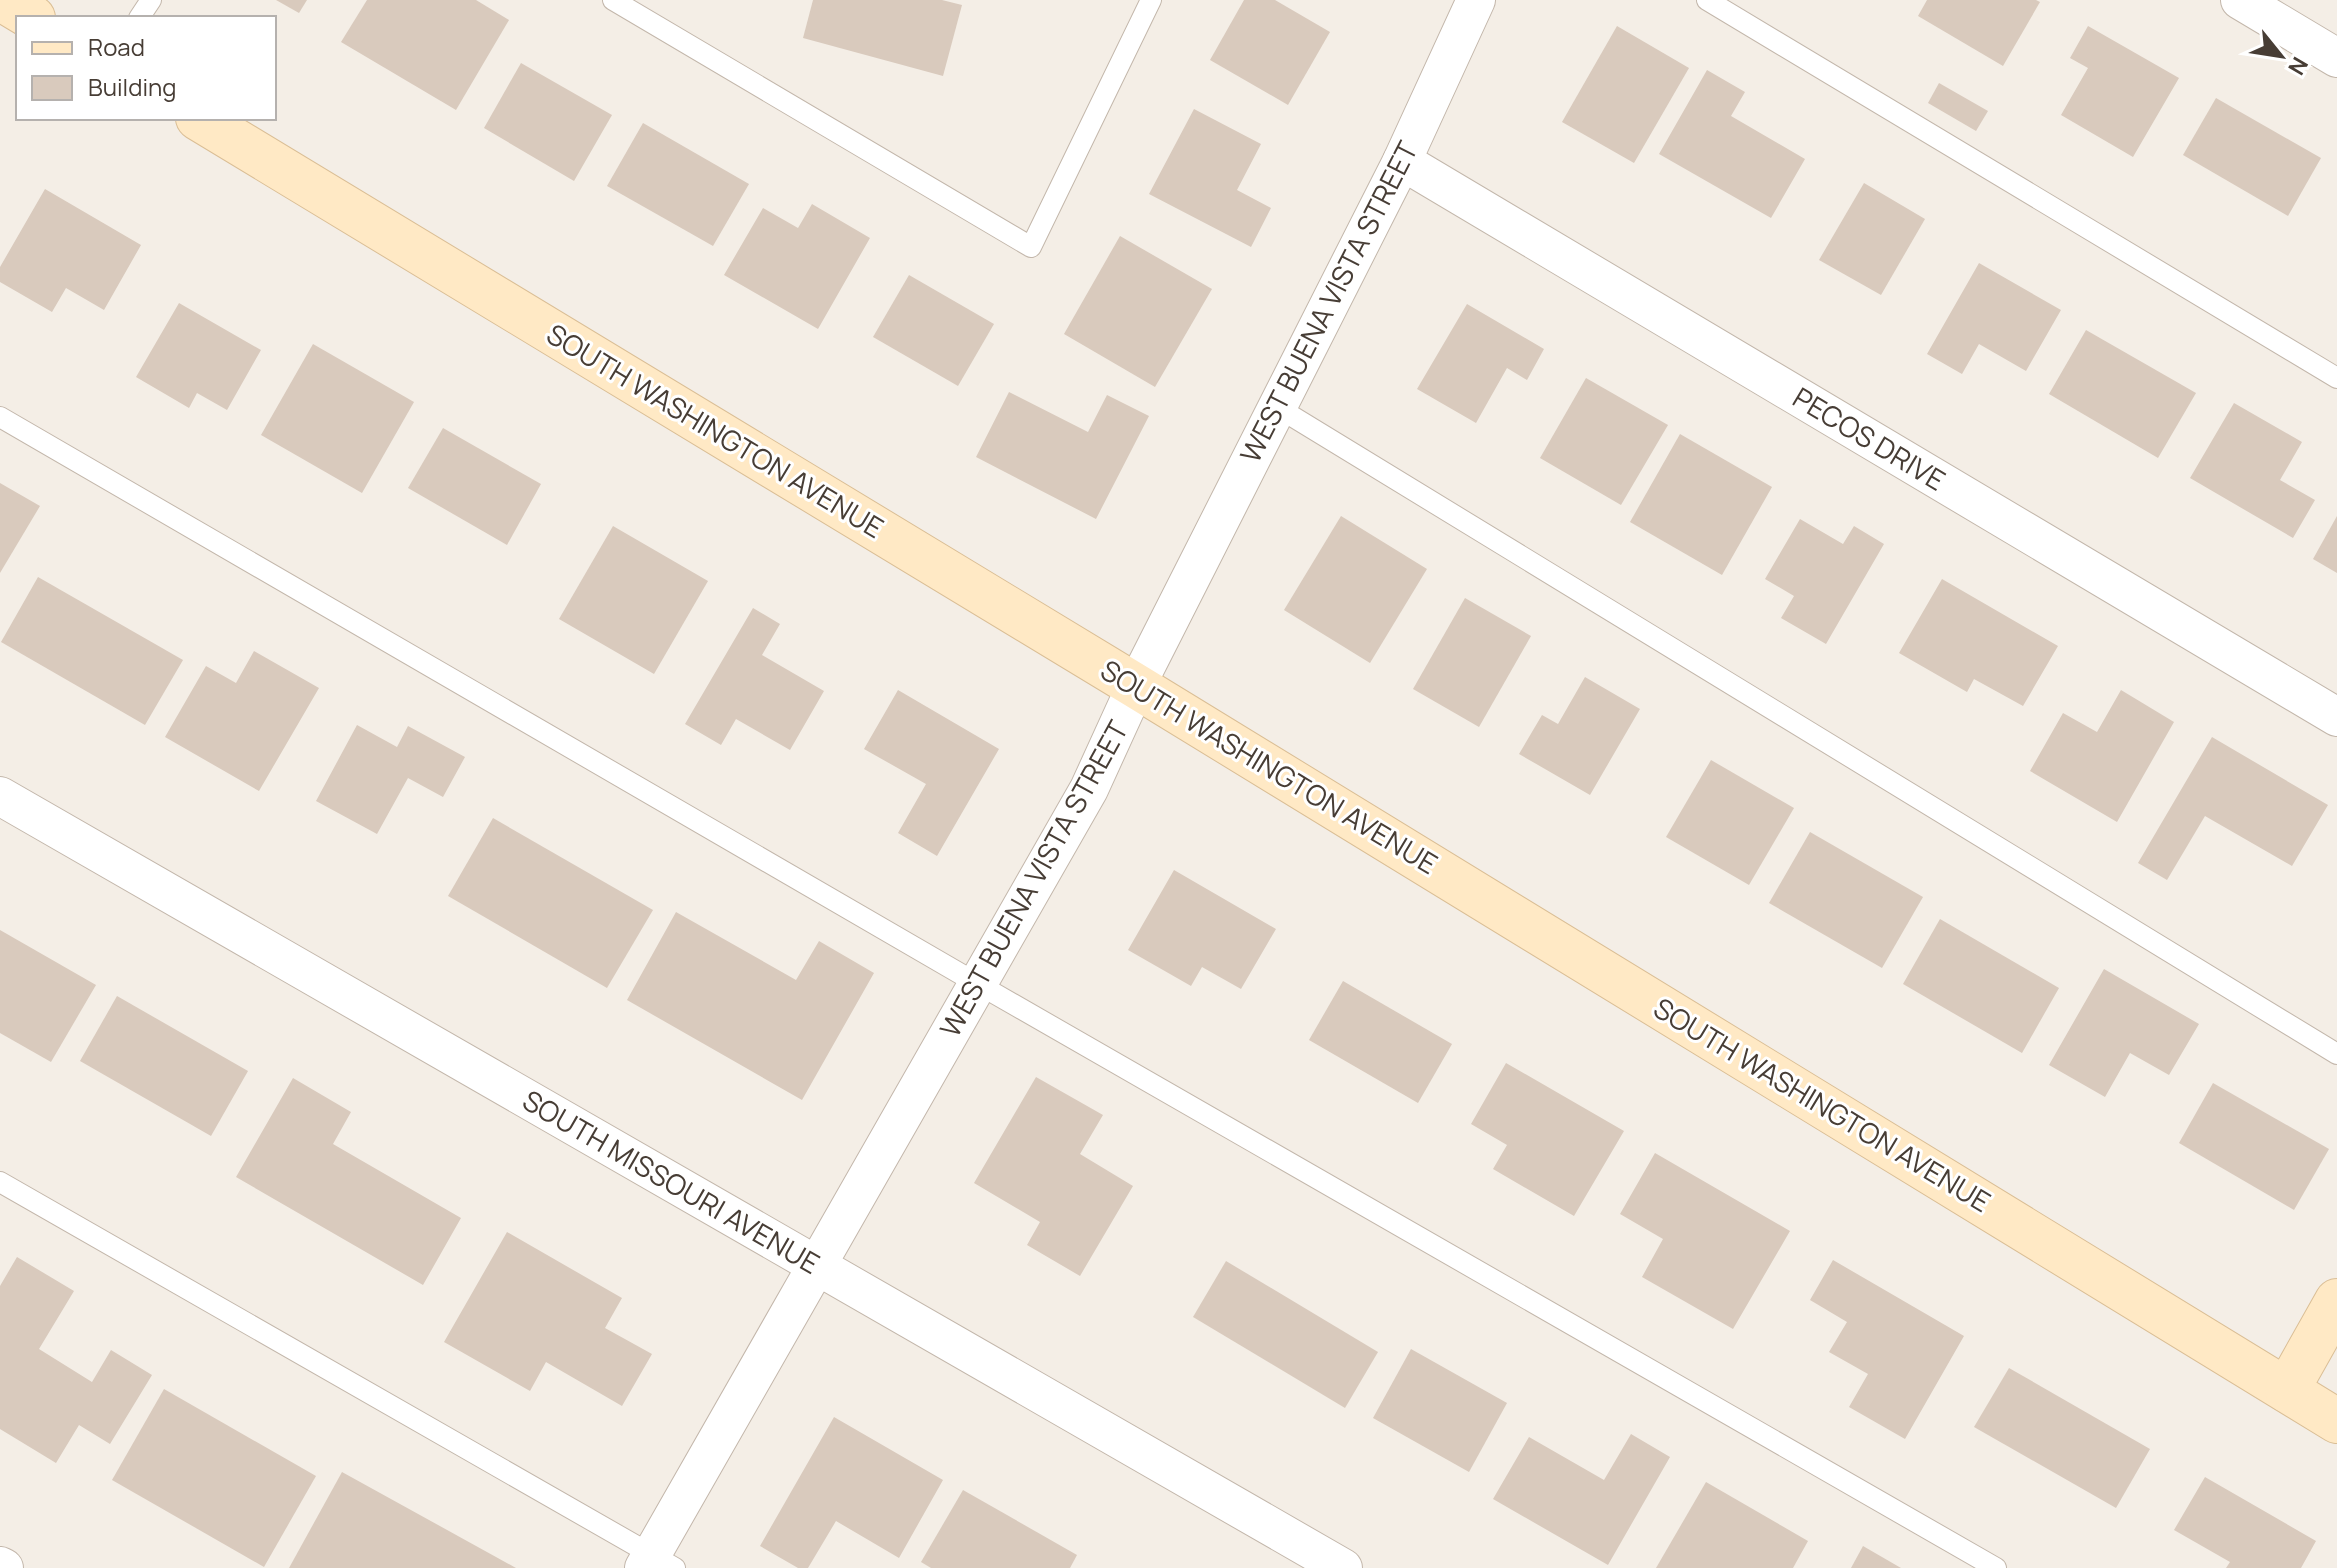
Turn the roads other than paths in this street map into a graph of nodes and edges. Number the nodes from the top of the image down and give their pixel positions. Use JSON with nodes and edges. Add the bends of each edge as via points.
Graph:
{"nodes":[{"id":1,"x":3,"y":0,"type":"edge"},
{"id":2,"x":613,"y":0,"type":"edge"},
{"id":3,"x":1151,"y":0,"type":"edge"},
{"id":4,"x":1476,"y":0,"type":"edge"},
{"id":5,"x":1707,"y":0,"type":"edge"},
{"id":6,"x":2240,"y":0,"type":"edge"},
{"id":7,"x":30,"y":16,"type":"edge"},
{"id":8,"x":2337,"y":58,"type":"edge"},
{"id":9,"x":201,"y":120,"type":"edge"},
{"id":10,"x":1402,"y":161,"type":"junction"},
{"id":11,"x":2337,"y":378,"type":"edge"},
{"id":12,"x":1277,"y":407,"type":"junction"},
{"id":13,"x":0,"y":417,"type":"edge"},
{"id":14,"x":1136,"y":686,"type":"junction"},
{"id":15,"x":2337,"y":717,"type":"edge"},
{"id":16,"x":0,"y":796,"type":"edge"},
{"id":17,"x":978,"y":984,"type":"junction"},
{"id":18,"x":2337,"y":1054,"type":"edge"},
{"id":19,"x":0,"y":1182,"type":"edge"},
{"id":20,"x":817,"y":1266,"type":"junction"},
{"id":21,"x":2337,"y":1301,"type":"edge"},
{"id":22,"x":2287,"y":1390,"type":"junction"},
{"id":23,"x":2337,"y":1421,"type":"edge"},
{"id":24,"x":656,"y":1564,"type":"edge"},
{"id":25,"x":1343,"y":1568,"type":"edge"},
{"id":26,"x":1996,"y":1568,"type":"edge"}],
"edges":[{"from":1,"to":7,"type":"street"},
{"from":2,"to":3,"type":"lane","via":[[1031,247]]},
{"from":4,"to":10,"type":"street","name":"WEST BUENA VISTA STREET"},
{"from":5,"to":11,"type":"lane"},
{"from":6,"to":8,"type":"street"},
{"from":9,"to":14,"type":"street","name":"SOUTH WASHINGTON AVENUE"},
{"from":10,"to":12,"type":"street","name":"WEST BUENA VISTA STREET"},
{"from":10,"to":15,"type":"street","name":"PECOS DRIVE"},
{"from":12,"to":14,"type":"street","name":"WEST BUENA VISTA STREET"},
{"from":12,"to":18,"type":"lane"},
{"from":13,"to":17,"type":"lane"},
{"from":14,"to":17,"type":"street","name":"WEST BUENA VISTA STREET","via":[[1089,789]]},
{"from":14,"to":22,"type":"street","name":"SOUTH WASHINGTON AVENUE"},
{"from":16,"to":20,"type":"street","name":"SOUTH MISSOURI AVENUE"},
{"from":17,"to":20,"type":"street","name":"WEST BUENA VISTA STREET"},
{"from":17,"to":26,"type":"lane"},
{"from":19,"to":24,"type":"lane"},
{"from":20,"to":24,"type":"street","name":"WEST BUENA VISTA STREET"},
{"from":20,"to":25,"type":"street","name":"SOUTH MISSOURI AVENUE"},
{"from":21,"to":22,"type":"street"},
{"from":22,"to":23,"type":"street","name":"SOUTH WASHINGTON AVENUE"}]}
